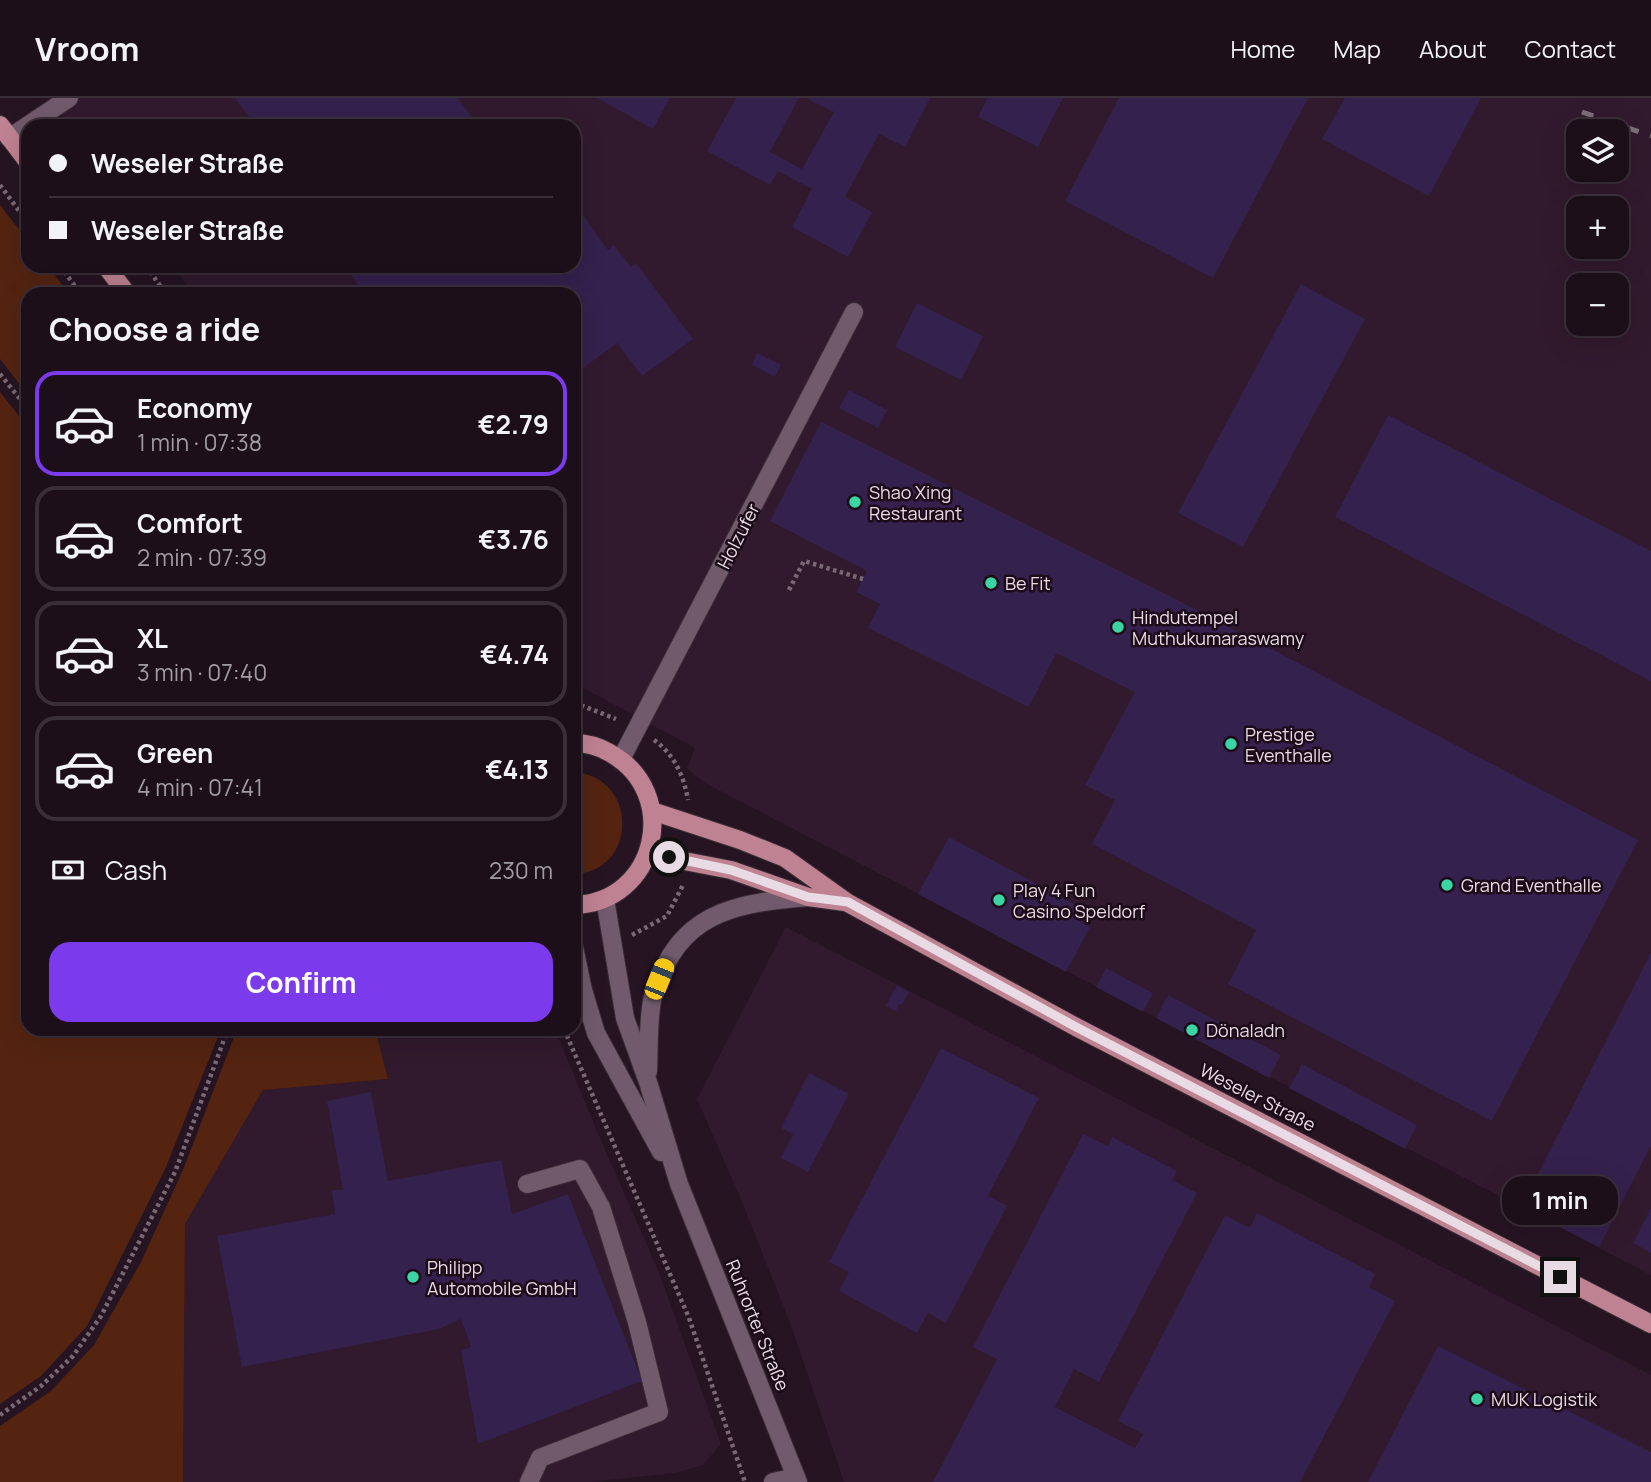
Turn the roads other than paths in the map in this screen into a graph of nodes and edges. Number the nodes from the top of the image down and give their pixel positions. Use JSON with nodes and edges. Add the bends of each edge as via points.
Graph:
{"nodes":[{"id":1,"x":69,"y":98,"type":"edge"},
{"id":2,"x":28,"y":119,"type":"edge"},
{"id":3,"x":21,"y":123,"type":"edge"},
{"id":4,"x":5,"y":131,"type":"edge"},
{"id":5,"x":21,"y":153,"type":"edge"},
{"id":6,"x":854,"y":312,"type":"dead end"},
{"id":7,"x":581,"y":744,"type":"edge"},
{"id":8,"x":621,"y":759,"type":"junction"},
{"id":9,"x":652,"y":811,"type":"junction"},
{"id":10,"x":648,"y":854,"type":"junction"},
{"id":11,"x":808,"y":897,"type":"junction"},
{"id":12,"x":605,"y":899,"type":"junction"},
{"id":13,"x":848,"y":902,"type":"junction"},
{"id":14,"x":581,"y":904,"type":"edge"},
{"id":15,"x":581,"y":980,"type":"edge"},
{"id":16,"x":648,"y":1082,"type":"junction"},
{"id":17,"x":527,"y":1184,"type":"dead end"},
{"id":18,"x":679,"y":1184,"type":"junction"},
{"id":19,"x":1651,"y":1324,"type":"edge"},
{"id":20,"x":797,"y":1479,"type":"edge"},
{"id":21,"x":528,"y":1482,"type":"edge"},
{"id":22,"x":773,"y":1482,"type":"edge"}],
"edges":[{"from":1,"to":2,"type":"street"},
{"from":3,"to":4,"type":"street"},
{"from":4,"to":5,"type":"main road"},
{"from":6,"to":8,"type":"street","name":"Holzufer"},
{"from":7,"to":8,"type":"main road","via":[[602,748]]},
{"from":8,"to":9,"type":"main road","via":[[636,774]]},
{"from":9,"to":10,"type":"main road"},
{"from":9,"to":13,"type":"main road","name":"Weseler Straße","via":[[785,858]]},
{"from":10,"to":11,"type":"main road","name":"Weseler Straße","via":[[731,870]]},
{"from":10,"to":12,"type":"main road","via":[[623,888]]},
{"from":11,"to":13,"type":"main road","name":"Weseler Straße"},
{"from":11,"to":16,"type":"street","name":"Ruhrorter Straße","via":[[729,908],[684,937],[666,962],[652,1000]]},
{"from":12,"to":14,"type":"main road"},
{"from":12,"to":16,"type":"street","name":"Ruhrorter Straße","via":[[625,1017]]},
{"from":13,"to":19,"type":"main road","name":"Weseler Straße","via":[[1078,1028]]},
{"from":15,"to":18,"type":"street","name":"Ruhrorter Straße","via":[[596,1033]]},
{"from":16,"to":18,"type":"street","name":"Ruhrorter Straße"},
{"from":17,"to":21,"type":"street","via":[[580,1169],[601,1207],[659,1412],[540,1458]]},
{"from":18,"to":20,"type":"street","name":"Ruhrorter Straße"},
{"from":20,"to":22,"type":"street"}]}
